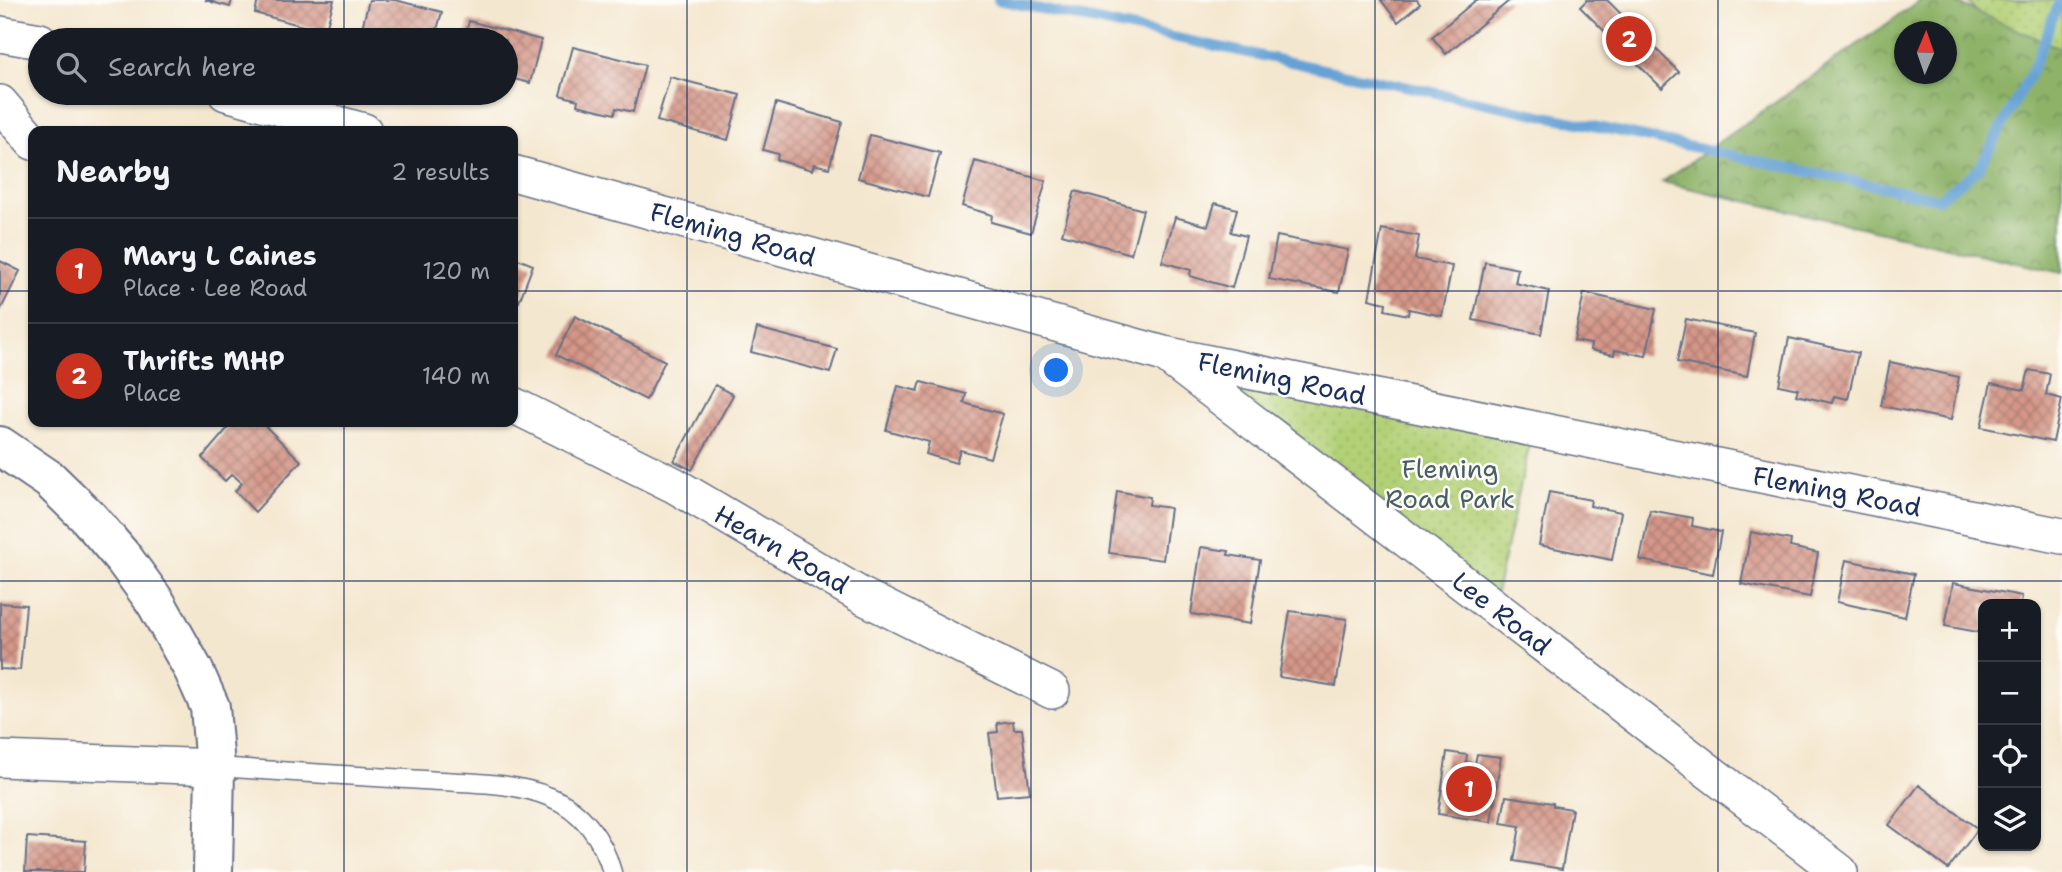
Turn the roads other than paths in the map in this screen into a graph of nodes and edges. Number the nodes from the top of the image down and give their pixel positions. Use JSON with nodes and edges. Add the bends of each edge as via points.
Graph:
{"nodes":[{"id":1,"x":0,"y":34,"type":"edge"},
{"id":2,"x":28,"y":39,"type":"edge"},
{"id":3,"x":0,"y":103,"type":"edge"},
{"id":4,"x":270,"y":105,"type":"edge"},
{"id":5,"x":346,"y":126,"type":"edge"},
{"id":6,"x":28,"y":136,"type":"edge"},
{"id":7,"x":518,"y":174,"type":"edge"},
{"id":8,"x":1164,"y":354,"type":"junction"},
{"id":9,"x":518,"y":407,"type":"edge"},
{"id":10,"x":0,"y":446,"type":"edge"},
{"id":11,"x":2062,"y":536,"type":"edge"},
{"id":12,"x":1052,"y":691,"type":"dead end"},
{"id":13,"x":0,"y":759,"type":"edge"},
{"id":14,"x":215,"y":767,"type":"junction"},
{"id":15,"x":214,"y":872,"type":"edge"},
{"id":16,"x":612,"y":872,"type":"edge"},
{"id":17,"x":1840,"y":872,"type":"edge"}],
"edges":[{"from":1,"to":2,"type":"street"},
{"from":3,"to":6,"type":"street"},
{"from":4,"to":5,"type":"street"},
{"from":7,"to":8,"type":"street","name":"Fleming Road"},
{"from":8,"to":11,"type":"street","name":"Fleming Road"},
{"from":8,"to":17,"type":"street","name":"Lee Road"},
{"from":9,"to":12,"type":"street","name":"Hearn Road","via":[[674,485],[862,596]]},
{"from":10,"to":14,"type":"street","via":[[50,480],[89,518],[156,603],[210,707]]},
{"from":13,"to":14,"type":"street"},
{"from":14,"to":15,"type":"street"},
{"from":14,"to":16,"type":"lane","via":[[533,790],[570,808],[585,822],[598,838]]}]}
